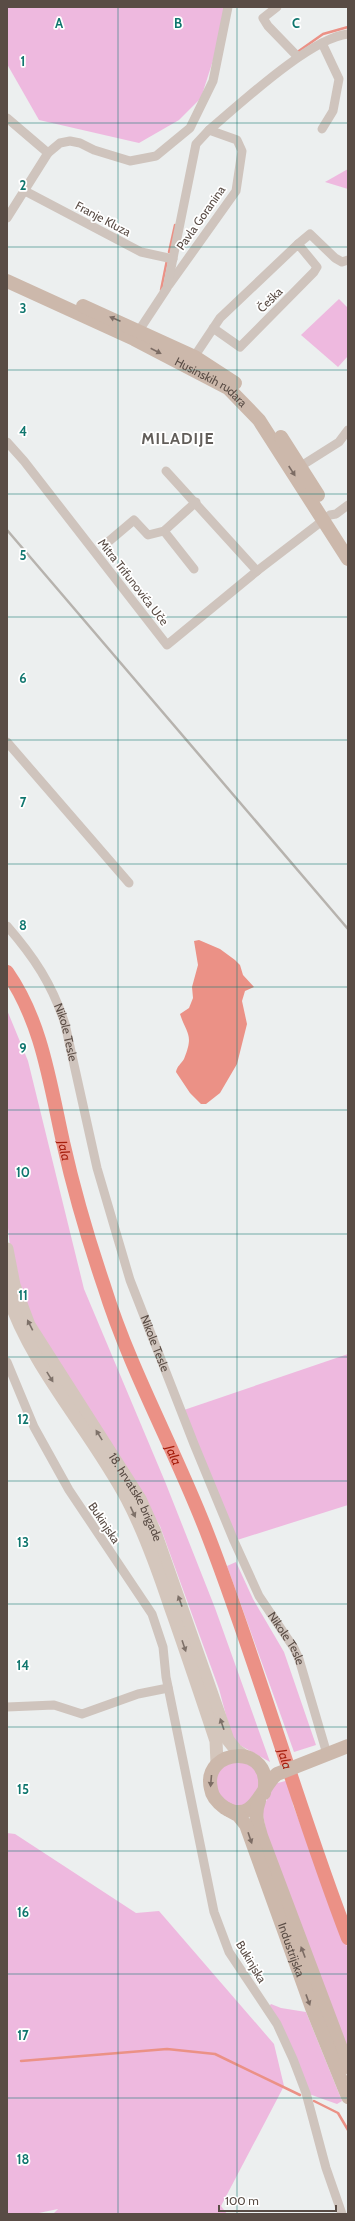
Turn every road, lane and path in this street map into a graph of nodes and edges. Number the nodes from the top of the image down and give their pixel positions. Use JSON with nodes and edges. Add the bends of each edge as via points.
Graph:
{"nodes":[{"id":1,"x":228,"y":7,"type":"edge"},
{"id":2,"x":277,"y":7,"type":"edge"},
{"id":3,"x":348,"y":34,"type":"edge"},
{"id":4,"x":322,"y":43,"type":"junction"},
{"id":5,"x":298,"y":58,"type":"junction"},
{"id":6,"x":7,"y":118,"type":"edge"},
{"id":7,"x":322,"y":129,"type":"dead end"},
{"id":8,"x":209,"y":130,"type":"junction"},
{"id":9,"x":48,"y":153,"type":"junction"},
{"id":10,"x":25,"y":191,"type":"junction"},
{"id":11,"x":7,"y":218,"type":"edge"},
{"id":12,"x":298,"y":244,"type":"junction"},
{"id":13,"x":173,"y":259,"type":"junction"},
{"id":14,"x":348,"y":260,"type":"edge"},
{"id":15,"x":7,"y":273,"type":"edge"},
{"id":16,"x":7,"y":281,"type":"edge"},
{"id":17,"x":167,"y":288,"type":"junction"},
{"id":18,"x":213,"y":328,"type":"junction"},
{"id":19,"x":136,"y":334,"type":"junction"},
{"id":20,"x":195,"y":357,"type":"junction"},
{"id":21,"x":348,"y":430,"type":"edge"},
{"id":22,"x":7,"y":442,"type":"edge"},
{"id":23,"x":301,"y":466,"type":"junction"},
{"id":24,"x":166,"y":471,"type":"dead end"},
{"id":25,"x":196,"y":502,"type":"junction"},
{"id":26,"x":348,"y":505,"type":"edge"},
{"id":27,"x":327,"y":518,"type":"junction"},
{"id":28,"x":164,"y":531,"type":"junction"},
{"id":29,"x":108,"y":542,"type":"dead end"},
{"id":30,"x":348,"y":543,"type":"edge"},
{"id":31,"x":348,"y":559,"type":"edge"},
{"id":32,"x":194,"y":569,"type":"dead end"},
{"id":33,"x":257,"y":571,"type":"junction"},
{"id":34,"x":7,"y":742,"type":"edge"},
{"id":35,"x":129,"y":882,"type":"dead end"},
{"id":36,"x":7,"y":926,"type":"edge"},
{"id":37,"x":7,"y":1249,"type":"edge"},
{"id":38,"x":7,"y":1293,"type":"edge"},
{"id":39,"x":7,"y":1362,"type":"edge"},
{"id":40,"x":9,"y":1374,"type":"edge"},
{"id":41,"x":168,"y":1688,"type":"junction"},
{"id":42,"x":7,"y":1707,"type":"edge"},
{"id":43,"x":348,"y":1746,"type":"edge"},
{"id":44,"x":327,"y":1754,"type":"junction"},
{"id":45,"x":243,"y":1755,"type":"junction"},
{"id":46,"x":257,"y":1762,"type":"junction"},
{"id":47,"x":218,"y":1764,"type":"junction"},
{"id":48,"x":276,"y":1770,"type":"junction"},
{"id":49,"x":262,"y":1797,"type":"junction"},
{"id":50,"x":227,"y":1809,"type":"junction"},
{"id":51,"x":348,"y":2067,"type":"edge"},
{"id":52,"x":348,"y":2097,"type":"edge"},
{"id":53,"x":342,"y":2214,"type":"edge"}],
"edges":[{"from":1,"to":9,"type":"street","via":[[213,81],[190,128],[156,156],[130,161],[70,140],[60,143]]},
{"from":2,"to":5,"type":"street","via":[[263,18]]},
{"from":3,"to":4,"type":"street","name":"Pavla Goranina","via":[[335,36]]},
{"from":4,"to":5,"type":"street","name":"Pavla Goranina"},
{"from":4,"to":7,"type":"street","via":[[339,79],[333,111]]},
{"from":5,"to":8,"type":"street","name":"Pavla Goranina"},
{"from":6,"to":9,"type":"street"},
{"from":8,"to":13,"type":"street","name":"Pavla Goranina","via":[[196,144]]},
{"from":8,"to":17,"type":"street","name":"Pavla Goranina","via":[[237,140],[242,151],[236,191]]},
{"from":9,"to":10,"type":"street"},
{"from":10,"to":11,"type":"street"},
{"from":10,"to":13,"type":"street","name":"Franje Kluza","via":[[141,252]]},
{"from":12,"to":14,"type":"street","name":"Češka","via":[[310,234],[335,258],[342,262]]},
{"from":12,"to":18,"type":"street","name":"Češka","via":[[220,318]]},
{"from":12,"to":18,"type":"street","name":"Češka","via":[[317,267],[240,347]]},
{"from":13,"to":17,"type":"street","name":"Pavla Goranina"},
{"from":19,"to":15,"type":"main road","name":"Husinskih rudara","one_way":true},
{"from":16,"to":19,"type":"main road","name":"Husinskih rudara"},
{"from":17,"to":19,"type":"street","name":"Pavla Goranina"},
{"from":18,"to":20,"type":"street","name":"Češka"},
{"from":19,"to":20,"type":"main road","name":"Husinskih rudara"},
{"from":19,"to":27,"type":"main road","name":"Husinskih rudara","one_way":true,"via":[[228,388],[259,420]]},
{"from":20,"to":23,"type":"main road","name":"Husinskih rudara","via":[[235,382],[267,417]]},
{"from":21,"to":23,"type":"street","via":[[339,442]]},
{"from":22,"to":33,"type":"street","name":"Mitra Trifunovića Uče","via":[[167,645]]},
{"from":23,"to":27,"type":"main road","name":"Husinskih rudara"},
{"from":24,"to":25,"type":"street"},
{"from":25,"to":28,"type":"street"},
{"from":25,"to":33,"type":"street"},
{"from":26,"to":27,"type":"street","name":"Mitra Trifunovića Uče"},
{"from":27,"to":30,"type":"main road","name":"Husinskih rudara"},
{"from":27,"to":31,"type":"main road","name":"Husinskih rudara"},
{"from":27,"to":33,"type":"street","name":"Mitra Trifunovića Uče"},
{"from":28,"to":29,"type":"street","name":"Mitra Trifunovića Uče","via":[[148,535],[134,520]]},
{"from":28,"to":32,"type":"street"},
{"from":34,"to":35,"type":"street"},
{"from":36,"to":44,"type":"street","name":"Nikole Tesle","via":[[30,952],[58,1001],[97,1168],[130,1280],[231,1534],[259,1596],[299,1659]]},
{"from":45,"to":37,"type":"main road","name":"18. hrvatske brigade","one_way":true,"via":[[228,1740],[183,1608],[143,1505],[29,1325],[14,1285]]},
{"from":38,"to":47,"type":"main road","name":"18. hrvatske brigade","one_way":true,"via":[[26,1341],[112,1474],[143,1534],[216,1741]]},
{"from":39,"to":40,"type":"street","name":"Bukinjska"},
{"from":40,"to":41,"type":"street","name":"Bukinjska","via":[[34,1427],[77,1505],[152,1614],[162,1647]]},
{"from":41,"to":42,"type":"street","via":[[138,1694],[82,1714],[54,1705]]},
{"from":41,"to":53,"type":"street","name":"Bukinjska","via":[[214,1912],[229,1952],[277,2024],[293,2059]]},
{"from":43,"to":44,"type":"main road"},
{"from":44,"to":48,"type":"main road","via":[[305,1761],[290,1762]]},
{"from":45,"to":46,"type":"main road"},
{"from":45,"to":47,"type":"main road","via":[[225,1758]]},
{"from":46,"to":48,"type":"main road"},
{"from":46,"to":49,"type":"main road","via":[[265,1776]]},
{"from":47,"to":50,"type":"main road","one_way":true,"via":[[212,1771],[210,1789],[214,1797]]},
{"from":48,"to":49,"type":"main road"},
{"from":49,"to":50,"type":"main road","via":[[245,1810]]},
{"from":51,"to":49,"type":"main road","name":"Industrijska","one_way":true,"via":[[261,1836],[256,1810]]},
{"from":50,"to":52,"type":"main road","name":"Industrijska","one_way":true,"via":[[238,1815],[246,1825],[309,2002]]}]}
